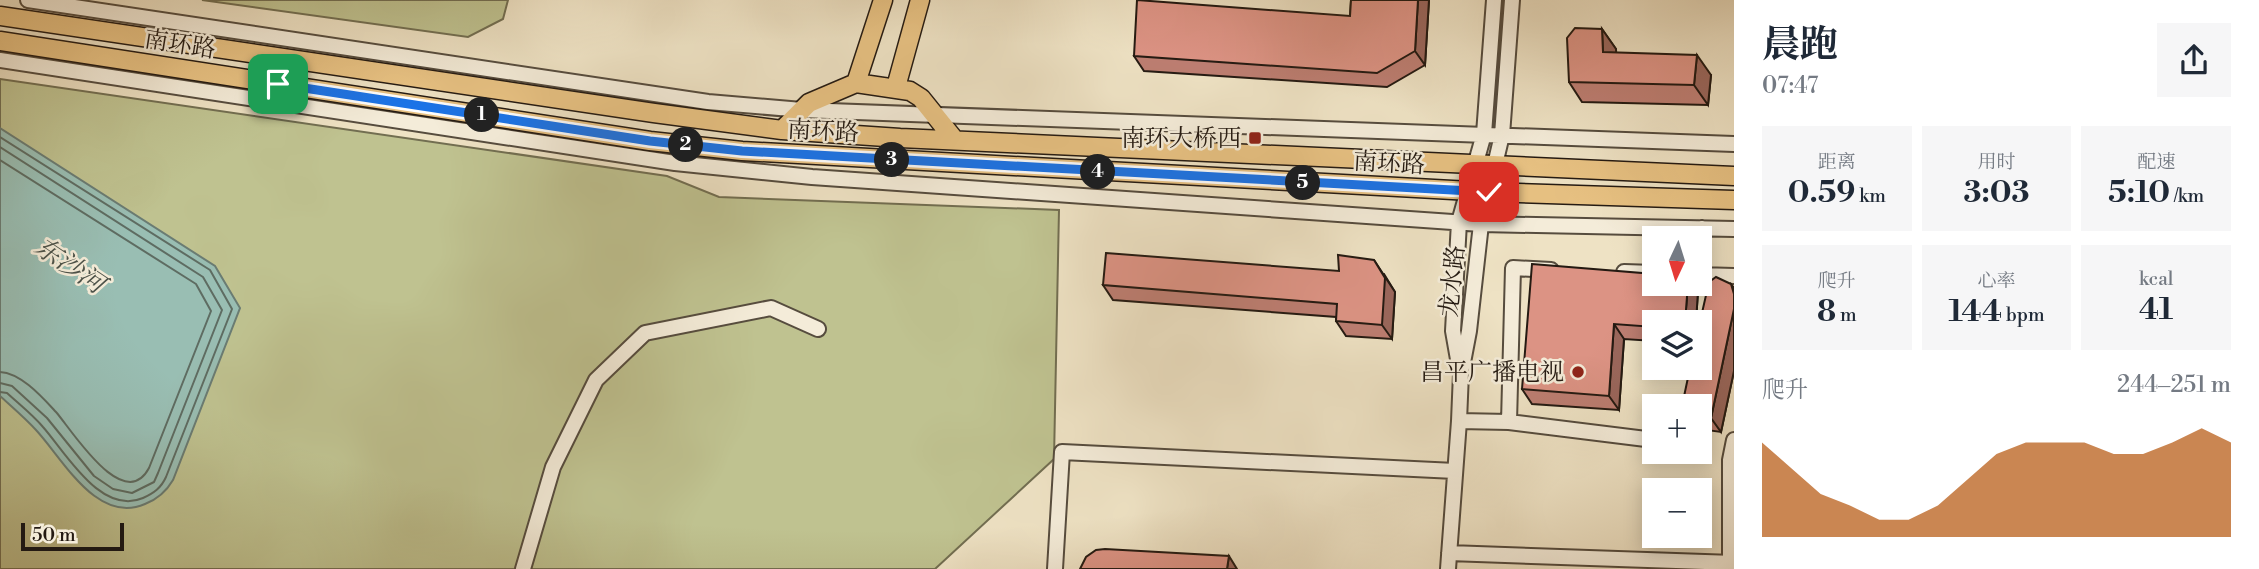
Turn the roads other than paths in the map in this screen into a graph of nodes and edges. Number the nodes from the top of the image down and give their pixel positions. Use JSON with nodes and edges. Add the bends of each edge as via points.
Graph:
{"nodes":[{"id":1,"x":28,"y":0,"type":"edge"},
{"id":2,"x":883,"y":0,"type":"edge"},
{"id":3,"x":920,"y":0,"type":"edge"},
{"id":4,"x":1494,"y":0,"type":"edge"},
{"id":5,"x":1511,"y":0,"type":"edge"},
{"id":6,"x":0,"y":16,"type":"edge"},
{"id":7,"x":0,"y":41,"type":"edge"},
{"id":8,"x":0,"y":61,"type":"edge"},
{"id":9,"x":856,"y":83,"type":"junction"},
{"id":10,"x":896,"y":88,"type":"junction"},
{"id":11,"x":802,"y":110,"type":"junction"},
{"id":12,"x":935,"y":116,"type":"junction"},
{"id":13,"x":782,"y":130,"type":"junction"},
{"id":14,"x":1484,"y":134,"type":"junction"},
{"id":15,"x":1502,"y":135,"type":"junction"},
{"id":16,"x":954,"y":139,"type":"junction"},
{"id":17,"x":1734,"y":144,"type":"edge"},
{"id":18,"x":648,"y":150,"type":"junction"},
{"id":19,"x":1475,"y":164,"type":"junction"},
{"id":20,"x":1496,"y":165,"type":"junction"},
{"id":21,"x":1734,"y":176,"type":"edge"},
{"id":22,"x":1468,"y":191,"type":"junction"},
{"id":23,"x":1489,"y":192,"type":"junction"},
{"id":24,"x":1734,"y":200,"type":"edge"},
{"id":25,"x":1459,"y":222,"type":"junction"},
{"id":26,"x":1481,"y":224,"type":"junction"},
{"id":27,"x":1642,"y":227,"type":"edge"},
{"id":28,"x":1712,"y":228,"type":"edge"},
{"id":29,"x":1734,"y":229,"type":"edge"},
{"id":30,"x":1564,"y":270,"type":"edge"},
{"id":31,"x":1615,"y":272,"type":"edge"},
{"id":32,"x":1642,"y":273,"type":"edge"},
{"id":33,"x":1712,"y":275,"type":"edge"},
{"id":34,"x":1734,"y":276,"type":"edge"},
{"id":35,"x":818,"y":329,"type":"dead end"},
{"id":36,"x":1461,"y":373,"type":"junction"},
{"id":37,"x":1459,"y":421,"type":"junction"},
{"id":38,"x":1509,"y":422,"type":"junction"},
{"id":39,"x":1642,"y":439,"type":"edge"},
{"id":40,"x":1734,"y":440,"type":"edge"},
{"id":41,"x":1455,"y":471,"type":"junction"},
{"id":42,"x":1449,"y":553,"type":"junction"},
{"id":43,"x":1732,"y":563,"type":"edge"},
{"id":44,"x":523,"y":569,"type":"edge"},
{"id":45,"x":1055,"y":569,"type":"edge"},
{"id":46,"x":1447,"y":569,"type":"edge"}],
"edges":[{"from":1,"to":11,"type":"street","via":[[708,102]]},
{"from":2,"to":9,"type":"main road"},
{"from":3,"to":10,"type":"main road"},
{"from":4,"to":14,"type":"street"},
{"from":5,"to":15,"type":"street","name":"龙水路"},
{"from":6,"to":13,"type":"main road","name":"南环路"},
{"from":7,"to":18,"type":"main road","name":"南环路"},
{"from":8,"to":18,"type":"street"},
{"from":9,"to":10,"type":"main road"},
{"from":9,"to":11,"type":"main road"},
{"from":10,"to":12,"type":"main road","via":[[921,98]]},
{"from":11,"to":12,"type":"street"},
{"from":11,"to":13,"type":"main road"},
{"from":12,"to":14,"type":"street"},
{"from":12,"to":16,"type":"main road"},
{"from":13,"to":16,"type":"main road","name":"南环路"},
{"from":14,"to":15,"type":"street"},
{"from":14,"to":19,"type":"street"},
{"from":15,"to":17,"type":"street"},
{"from":15,"to":20,"type":"street","name":"龙水路"},
{"from":16,"to":19,"type":"main road","name":"南环路"},
{"from":18,"to":22,"type":"main road","name":"南环路","via":[[742,151]]},
{"from":18,"to":25,"type":"street","via":[[812,177]]},
{"from":19,"to":20,"type":"main road","name":"南环路"},
{"from":19,"to":22,"type":"street"},
{"from":20,"to":21,"type":"main road","name":"南环路"},
{"from":20,"to":23,"type":"street","name":"龙水路"},
{"from":22,"to":23,"type":"main road","name":"南环路"},
{"from":22,"to":25,"type":"street"},
{"from":23,"to":24,"type":"main road","name":"南环路"},
{"from":23,"to":26,"type":"street","name":"龙水路"},
{"from":25,"to":26,"type":"street"},
{"from":25,"to":36,"type":"street","via":[[1453,331]]},
{"from":26,"to":27,"type":"street"},
{"from":26,"to":36,"type":"street","name":"龙水路"},
{"from":28,"to":29,"type":"street"},
{"from":30,"to":38,"type":"street","via":[[1513,268]]},
{"from":31,"to":32,"type":"street"},
{"from":33,"to":34,"type":"street"},
{"from":35,"to":44,"type":"street","via":[[771,307],[645,333],[596,380],[553,467]]},
{"from":36,"to":37,"type":"street","name":"龙水路"},
{"from":37,"to":38,"type":"street"},
{"from":37,"to":41,"type":"street","name":"龙水路"},
{"from":38,"to":39,"type":"street"},
{"from":40,"to":43,"type":"street","via":[[1730,460]]},
{"from":41,"to":42,"type":"street","name":"龙水路"},
{"from":41,"to":45,"type":"street","via":[[1062,452]]},
{"from":42,"to":43,"type":"street"},
{"from":42,"to":46,"type":"street","name":"龙水路"}]}
